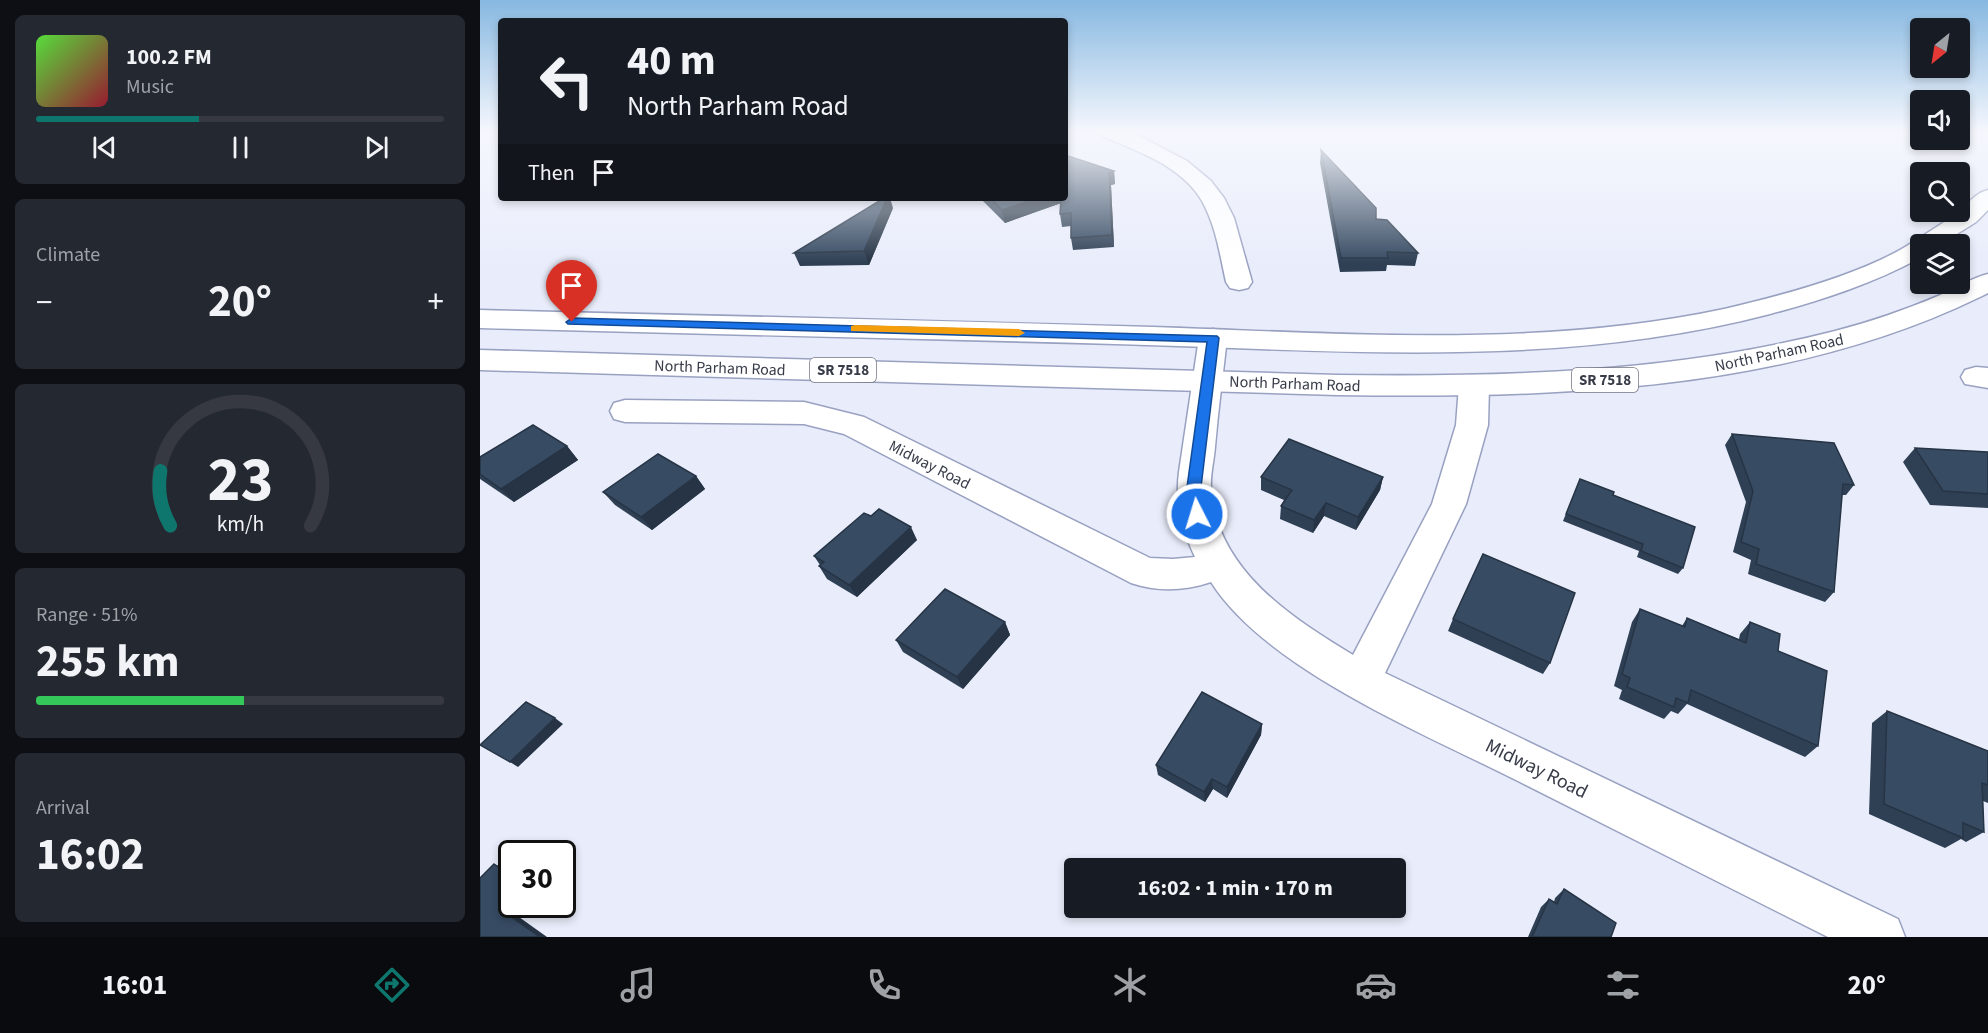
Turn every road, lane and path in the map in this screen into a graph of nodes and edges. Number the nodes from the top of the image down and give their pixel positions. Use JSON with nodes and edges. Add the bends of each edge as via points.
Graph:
{"nodes":[{"id":1,"x":1192,"y":176,"type":"edge"},
{"id":2,"x":1984,"y":207,"type":"edge"},
{"id":3,"x":1943,"y":234,"type":"edge"},
{"id":4,"x":1910,"y":253,"type":"edge"},
{"id":5,"x":1239,"y":282,"type":"dead end"},
{"id":6,"x":1988,"y":282,"type":"edge"},
{"id":7,"x":480,"y":319,"type":"edge"},
{"id":8,"x":1213,"y":338,"type":"junction"},
{"id":9,"x":480,"y":360,"type":"edge"},
{"id":10,"x":1207,"y":381,"type":"junction"},
{"id":11,"x":1474,"y":386,"type":"junction"},
{"id":12,"x":625,"y":411,"type":"dead end"},
{"id":13,"x":1219,"y":564,"type":"junction"},
{"id":14,"x":1361,"y":681,"type":"junction"},
{"id":15,"x":1880,"y":937,"type":"edge"}],
"edges":[{"from":1,"to":5,"type":"main road","via":[[1213,200]]},
{"from":2,"to":3,"type":"main road"},
{"from":4,"to":8,"type":"main road","via":[[1845,282],[1785,302],[1713,320],[1588,337],[1432,343]]},
{"from":6,"to":11,"type":"main road","name":"North Parham Road","number":"SR 7518","via":[[1953,300],[1870,331],[1768,357],[1618,378]]},
{"from":7,"to":8,"type":"main road"},
{"from":8,"to":10,"type":"main road","name":"Midway Road"},
{"from":9,"to":10,"type":"main road","name":"North Parham Road","number":"SR 7518"},
{"from":10,"to":11,"type":"main road","name":"North Parham Road","number":"SR 7518"},
{"from":10,"to":13,"type":"main road","name":"Midway Road","via":[[1194,487],[1197,514]]},
{"from":11,"to":14,"type":"main road","via":[[1472,424],[1449,504]]},
{"from":12,"to":13,"type":"main road","name":"Midway Road","via":[[804,413],[834,419],[853,425],[1144,572],[1169,577]]},
{"from":13,"to":14,"type":"main road","name":"Midway Road","via":[[1257,610],[1288,636]]},
{"from":14,"to":15,"type":"main road","name":"Midway Road"}]}
